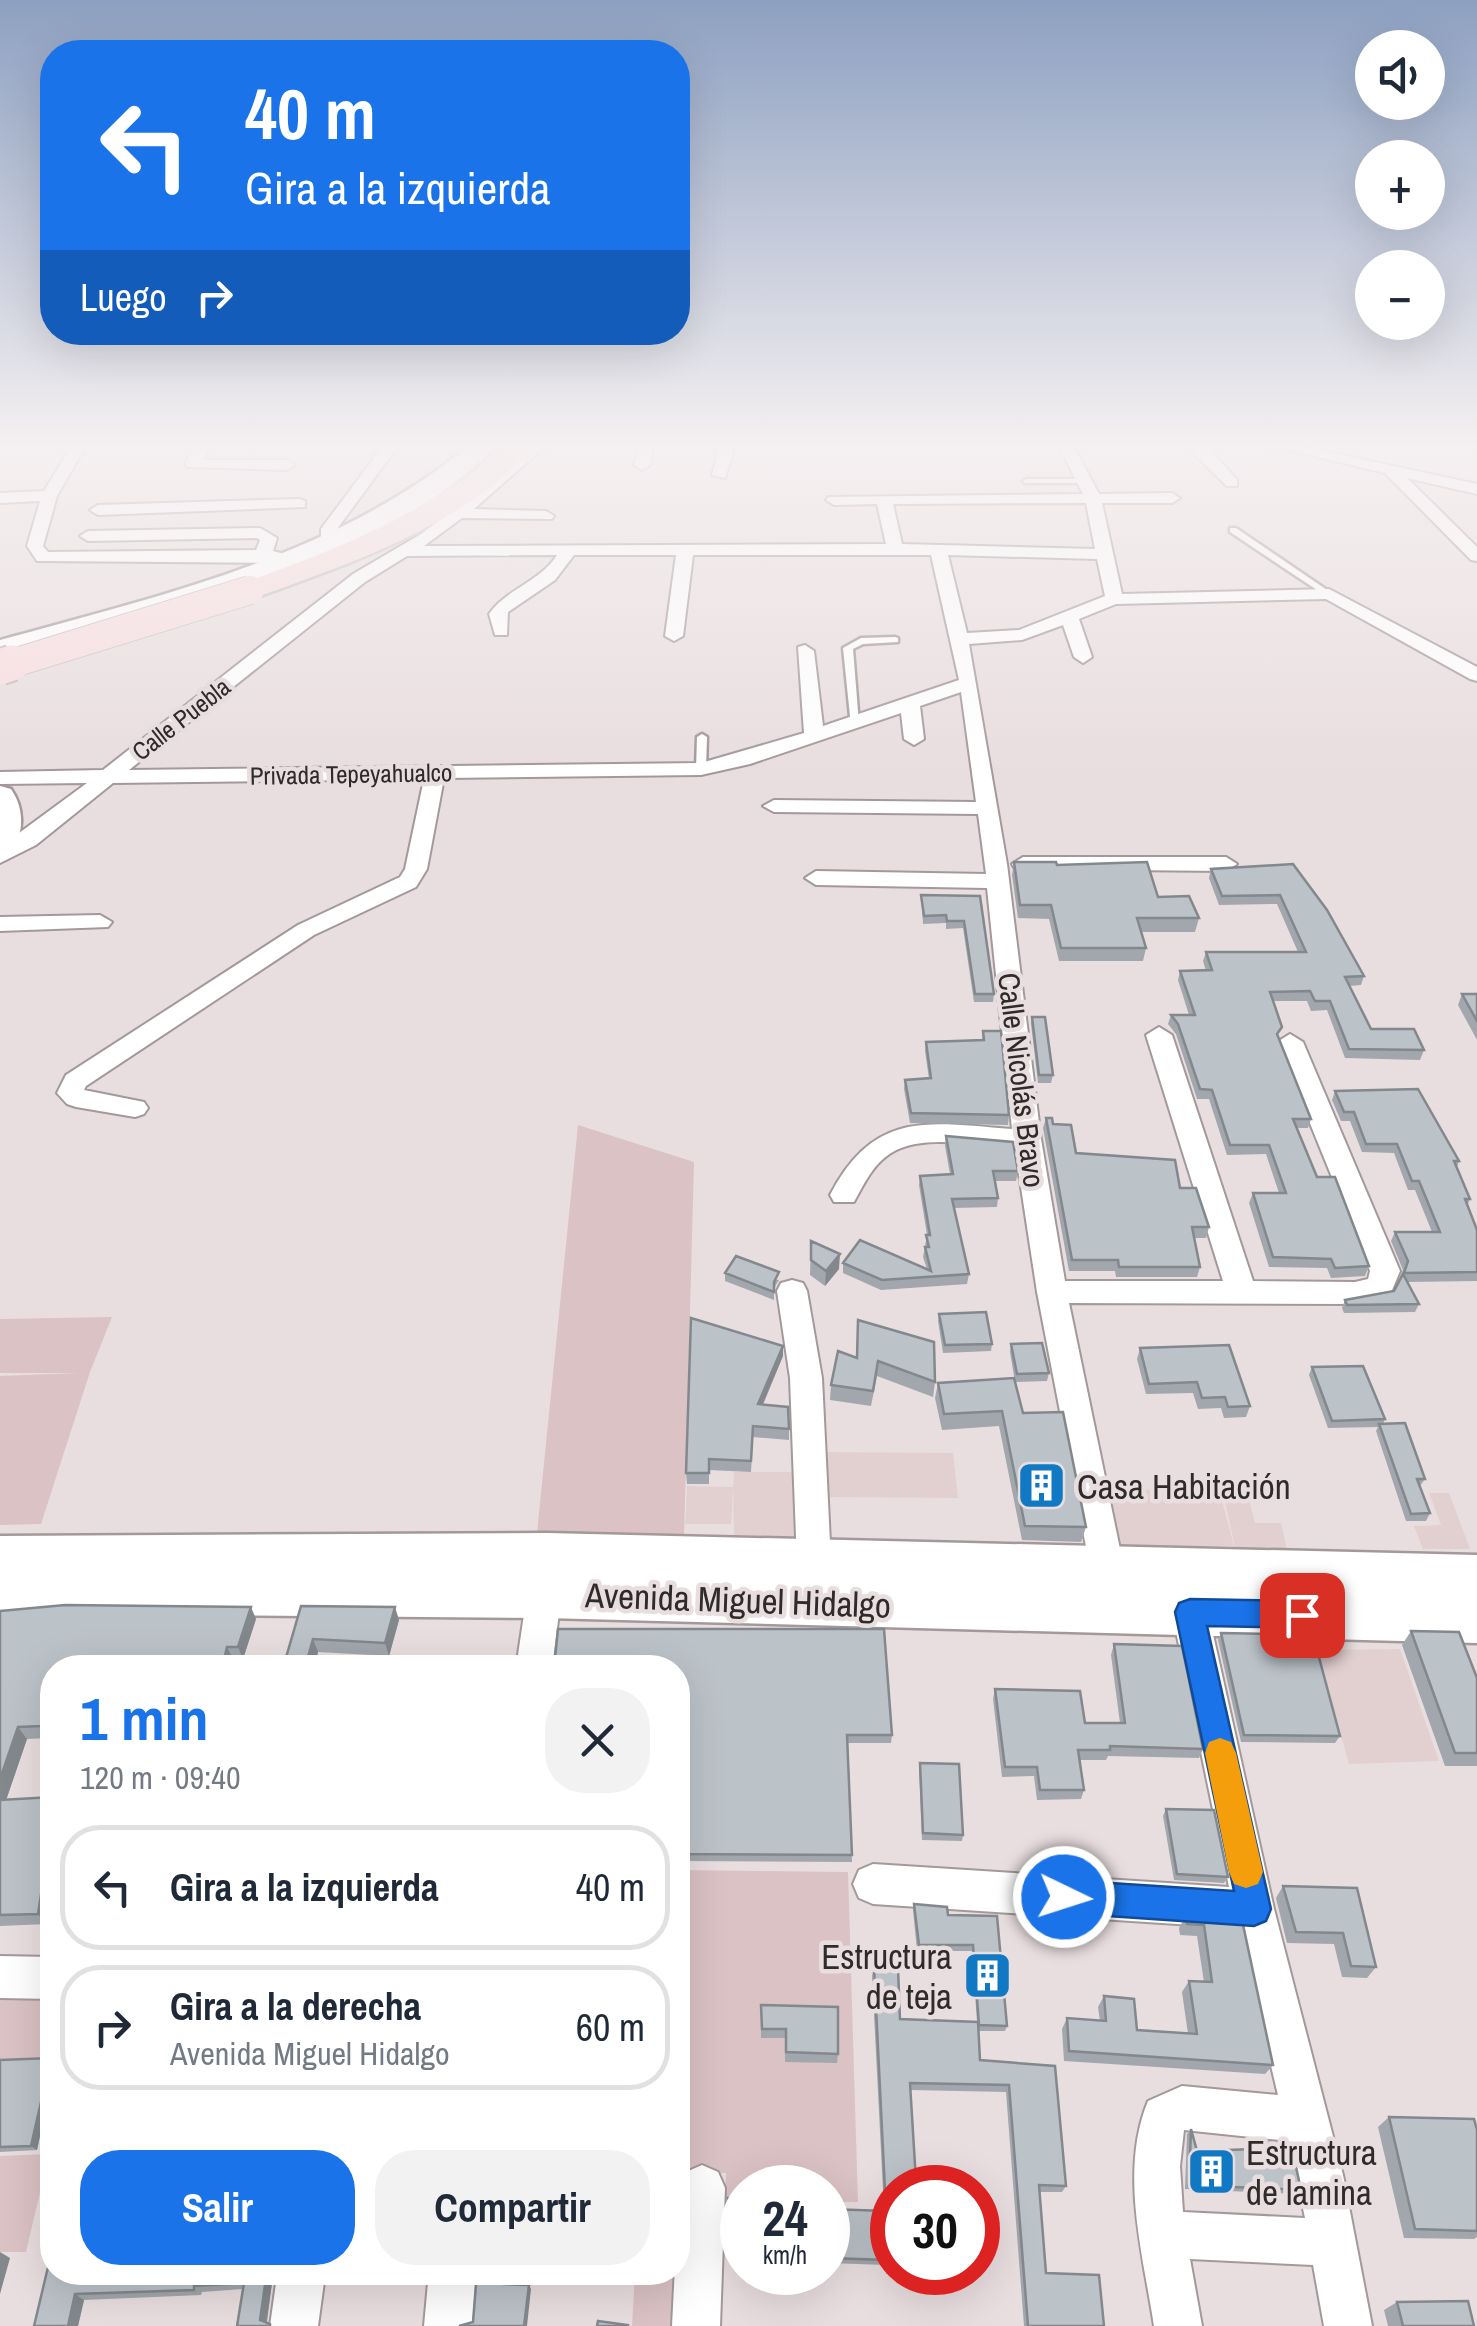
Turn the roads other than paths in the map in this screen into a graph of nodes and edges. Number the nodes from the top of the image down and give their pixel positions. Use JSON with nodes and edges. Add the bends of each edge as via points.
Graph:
{"nodes":[{"id":1,"x":39,"y":551,"type":"edge"},
{"id":2,"x":264,"y":551,"type":"edge"},
{"id":3,"x":312,"y":551,"type":"edge"},
{"id":4,"x":329,"y":551,"type":"edge"},
{"id":5,"x":357,"y":551,"type":"edge"},
{"id":6,"x":375,"y":551,"type":"edge"},
{"id":7,"x":402,"y":551,"type":"edge"},
{"id":8,"x":568,"y":551,"type":"edge"},
{"id":9,"x":684,"y":551,"type":"edge"},
{"id":10,"x":938,"y":551,"type":"edge"},
{"id":11,"x":989,"y":551,"type":"edge"},
{"id":12,"x":1103,"y":551,"type":"edge"},
{"id":13,"x":1264,"y":551,"type":"edge"},
{"id":14,"x":1104,"y":554,"type":"junction"},
{"id":15,"x":262,"y":555,"type":"junction"},
{"id":16,"x":292,"y":558,"type":"junction"},
{"id":17,"x":243,"y":588,"type":"junction"},
{"id":18,"x":1329,"y":594,"type":"junction"},
{"id":19,"x":1114,"y":599,"type":"junction"},
{"id":20,"x":1069,"y":616,"type":"junction"},
{"id":21,"x":501,"y":632,"type":"dead end"},
{"id":22,"x":674,"y":636,"type":"dead end"},
{"id":23,"x":959,"y":639,"type":"junction"},
{"id":24,"x":896,"y":640,"type":"dead end"},
{"id":25,"x":805,"y":651,"type":"dead end"},
{"id":26,"x":14,"y":654,"type":"edge"},
{"id":27,"x":1082,"y":657,"type":"dead end"},
{"id":28,"x":0,"y":667,"type":"edge"},
{"id":29,"x":1477,"y":675,"type":"edge"},
{"id":30,"x":0,"y":678,"type":"edge"},
{"id":31,"x":969,"y":683,"type":"junction"},
{"id":32,"x":910,"y":705,"type":"junction"},
{"id":33,"x":854,"y":724,"type":"junction"},
{"id":34,"x":702,"y":737,"type":"dead end"},
{"id":35,"x":814,"y":737,"type":"junction"},
{"id":36,"x":914,"y":739,"type":"dead end"},
{"id":37,"x":701,"y":769,"type":"junction"},
{"id":38,"x":435,"y":774,"type":"junction"},
{"id":39,"x":109,"y":776,"type":"junction"},
{"id":40,"x":1,"y":784,"type":"edge"},
{"id":41,"x":774,"y":806,"type":"dead end"},
{"id":42,"x":987,"y":808,"type":"junction"},
{"id":43,"x":0,"y":845,"type":"edge"},
{"id":44,"x":0,"y":856,"type":"edge"},
{"id":45,"x":1226,"y":864,"type":"edge"},
{"id":46,"x":997,"y":873,"type":"junction"},
{"id":47,"x":816,"y":878,"type":"dead end"},
{"id":48,"x":100,"y":922,"type":"dead end"},
{"id":49,"x":0,"y":924,"type":"edge"},
{"id":50,"x":1159,"y":1035,"type":"dead end"},
{"id":51,"x":1290,"y":1042,"type":"dead end"},
{"id":52,"x":135,"y":1108,"type":"dead end"},
{"id":53,"x":1027,"y":1139,"type":"junction"},
{"id":54,"x":844,"y":1196,"type":"dead end"},
{"id":55,"x":1241,"y":1290,"type":"junction"},
{"id":56,"x":792,"y":1291,"type":"dead end"},
{"id":57,"x":1052,"y":1292,"type":"junction"},
{"id":58,"x":0,"y":1558,"type":"edge"},
{"id":59,"x":814,"y":1564,"type":"junction"},
{"id":60,"x":546,"y":1575,"type":"junction"},
{"id":61,"x":1477,"y":1578,"type":"edge"},
{"id":62,"x":1112,"y":1591,"type":"junction"},
{"id":63,"x":0,"y":1596,"type":"edge"},
{"id":64,"x":1370,"y":1596,"type":"junction"},
{"id":65,"x":1190,"y":1612,"type":"junction"},
{"id":66,"x":1477,"y":1619,"type":"edge"},
{"id":67,"x":536,"y":1655,"type":"edge"},
{"id":68,"x":873,"y":1884,"type":"dead end"},
{"id":69,"x":1254,"y":1909,"type":"junction"},
{"id":70,"x":0,"y":1977,"type":"edge"},
{"id":71,"x":40,"y":1978,"type":"edge"},
{"id":72,"x":1305,"y":2120,"type":"junction"},
{"id":73,"x":702,"y":2188,"type":"dead end"},
{"id":74,"x":1164,"y":2234,"type":"junction"},
{"id":75,"x":1331,"y":2243,"type":"junction"},
{"id":76,"x":300,"y":2285,"type":"edge"},
{"id":77,"x":452,"y":2285,"type":"edge"},
{"id":78,"x":294,"y":2326,"type":"edge"},
{"id":79,"x":448,"y":2326,"type":"edge"},
{"id":80,"x":696,"y":2326,"type":"edge"},
{"id":81,"x":1178,"y":2326,"type":"edge"},
{"id":82,"x":1348,"y":2326,"type":"edge"}],
"edges":[{"from":1,"to":15,"type":"street","via":[[44,557]]},
{"from":2,"to":15,"type":"street"},
{"from":3,"to":16,"type":"main road"},
{"from":4,"to":17,"type":"main road"},
{"from":5,"to":17,"type":"main road"},
{"from":6,"to":26,"type":"main road","via":[[283,588]]},
{"from":7,"to":39,"type":"street","name":"Calle Puebla"},
{"from":8,"to":21,"type":"street","via":[[548,580],[502,608]]},
{"from":9,"to":22,"type":"street"},
{"from":10,"to":23,"type":"street","name":"Calle Nicolás Bravo"},
{"from":11,"to":14,"type":"street"},
{"from":12,"to":14,"type":"street"},
{"from":13,"to":18,"type":"lane"},
{"from":14,"to":19,"type":"street"},
{"from":15,"to":16,"type":"street"},
{"from":16,"to":26,"type":"main road"},
{"from":17,"to":26,"type":"main road"},
{"from":17,"to":28,"type":"main road","bridge":true},
{"from":18,"to":19,"type":"street"},
{"from":18,"to":29,"type":"street"},
{"from":19,"to":20,"type":"street"},
{"from":20,"to":23,"type":"street","via":[[1022,634]]},
{"from":20,"to":27,"type":"street"},
{"from":23,"to":31,"type":"street","name":"Calle Nicolás Bravo"},
{"from":24,"to":33,"type":"lane","via":[[848,648]]},
{"from":25,"to":35,"type":"street"},
{"from":26,"to":30,"type":"main road"},
{"from":31,"to":32,"type":"street","name":"Privada Tepeyahualco"},
{"from":31,"to":42,"type":"street","name":"Calle Nicolás Bravo"},
{"from":32,"to":33,"type":"street","name":"Privada Tepeyahualco"},
{"from":32,"to":36,"type":"street"},
{"from":33,"to":35,"type":"street","name":"Privada Tepeyahualco"},
{"from":34,"to":37,"type":"lane"},
{"from":35,"to":37,"type":"street","name":"Privada Tepeyahualco"},
{"from":37,"to":38,"type":"street","name":"Privada Tepeyahualco"},
{"from":38,"to":39,"type":"street","name":"Privada Tepeyahualco"},
{"from":38,"to":52,"type":"street","via":[[408,882],[306,930],[75,1080],[70,1093]]},
{"from":39,"to":40,"type":"street","name":"Privada Tepeyahualco"},
{"from":39,"to":44,"type":"street","name":"Calle Puebla"},
{"from":40,"to":43,"type":"main road","via":[[7,815]]},
{"from":41,"to":42,"type":"street"},
{"from":42,"to":46,"type":"street","name":"Calle Nicolás Bravo"},
{"from":45,"to":46,"type":"street"},
{"from":46,"to":47,"type":"street"},
{"from":46,"to":53,"type":"street","name":"Calle Nicolás Bravo"},
{"from":48,"to":49,"type":"street"},
{"from":50,"to":55,"type":"street"},
{"from":51,"to":55,"type":"street","via":[[1385,1271],[1380,1287],[1354,1293]]},
{"from":53,"to":54,"type":"street","via":[[909,1136],[883,1144],[858,1168]]},
{"from":53,"to":57,"type":"street","name":"Calle Nicolás Bravo"},
{"from":55,"to":57,"type":"street"},
{"from":56,"to":59,"type":"street","via":[[806,1378]]},
{"from":57,"to":62,"type":"street","name":"Calle Nicolás Bravo"},
{"from":58,"to":60,"type":"main road","name":"Avenida Miguel Hidalgo"},
{"from":59,"to":60,"type":"main road","name":"Avenida Miguel Hidalgo"},
{"from":59,"to":62,"type":"main road","name":"Avenida Miguel Hidalgo"},
{"from":60,"to":62,"type":"main road","name":"Avenida Miguel Hidalgo"},
{"from":60,"to":63,"type":"main road","name":"Avenida Miguel Hidalgo"},
{"from":60,"to":67,"type":"street"},
{"from":61,"to":64,"type":"main road","name":"Avenida Miguel Hidalgo"},
{"from":62,"to":64,"type":"main road","name":"Avenida Miguel Hidalgo"},
{"from":62,"to":65,"type":"main road","name":"Avenida Miguel Hidalgo"},
{"from":64,"to":65,"type":"main road","name":"Avenida Miguel Hidalgo"},
{"from":64,"to":66,"type":"main road","name":"Avenida Miguel Hidalgo"},
{"from":65,"to":69,"type":"street"},
{"from":68,"to":69,"type":"street"},
{"from":69,"to":72,"type":"street"},
{"from":70,"to":71,"type":"street"},
{"from":72,"to":74,"type":"street","via":[[1182,2108],[1164,2117],[1158,2140]]},
{"from":72,"to":75,"type":"street"},
{"from":73,"to":80,"type":"street"},
{"from":74,"to":75,"type":"street"},
{"from":74,"to":81,"type":"street"},
{"from":75,"to":82,"type":"street"},
{"from":76,"to":78,"type":"street"},
{"from":77,"to":79,"type":"street"}]}
